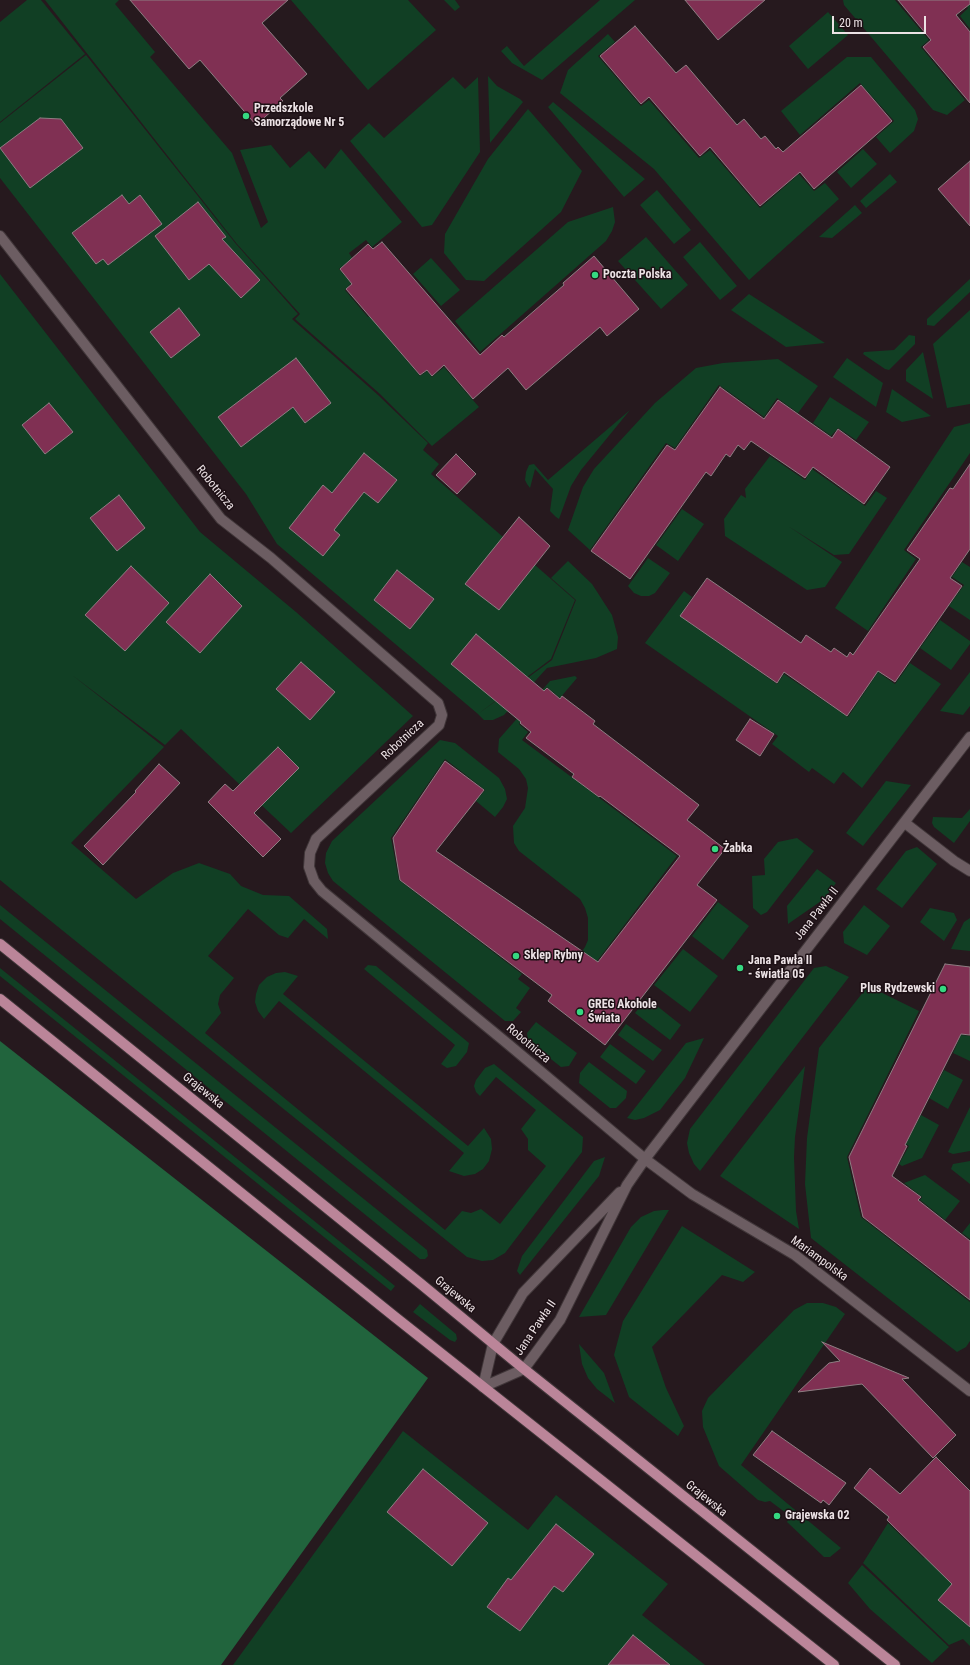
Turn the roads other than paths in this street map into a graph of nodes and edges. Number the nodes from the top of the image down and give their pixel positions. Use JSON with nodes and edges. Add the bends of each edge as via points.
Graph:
{"nodes":[{"id":1,"x":0,"y":236,"type":"edge"},
{"id":2,"x":970,"y":737,"type":"edge"},
{"id":3,"x":905,"y":823,"type":"junction"},
{"id":4,"x":970,"y":871,"type":"edge"},
{"id":5,"x":0,"y":944,"type":"edge"},
{"id":6,"x":0,"y":1000,"type":"edge"},
{"id":7,"x":645,"y":1159,"type":"junction"},
{"id":8,"x":627,"y":1185,"type":"junction"},
{"id":9,"x":493,"y":1344,"type":"junction"},
{"id":10,"x":524,"y":1369,"type":"junction"},
{"id":11,"x":483,"y":1387,"type":"junction"},
{"id":12,"x":970,"y":1391,"type":"edge"},
{"id":13,"x":834,"y":1665,"type":"edge"},
{"id":14,"x":895,"y":1665,"type":"edge"}],
"edges":[{"from":1,"to":7,"type":"street","name":"Robotnicza","via":[[221,519],[271,558],[438,703],[442,715],[438,725],[316,839],[310,853],[309,867],[314,882]]},
{"from":2,"to":3,"type":"street","name":"Jana Pawła II"},
{"from":3,"to":4,"type":"street"},
{"from":3,"to":7,"type":"street","name":"Jana Pawła II"},
{"from":5,"to":9,"type":"main road","name":"Grajewska"},
{"from":6,"to":11,"type":"main road"},
{"from":7,"to":8,"type":"street","name":"Jana Pawła II"},
{"from":7,"to":12,"type":"street","name":"Mariampolska","via":[[692,1194],[795,1255]]},
{"from":8,"to":9,"type":"street","name":"Jana Pawła II","via":[[523,1293]]},
{"from":8,"to":10,"type":"street","name":"Jana Pawła II","via":[[560,1320]]},
{"from":9,"to":10,"type":"main road","name":"Grajewska"},
{"from":9,"to":11,"type":"street","name":"Jana Pawła II"},
{"from":10,"to":11,"type":"street","name":"Jana Pawła II"},
{"from":10,"to":14,"type":"main road","name":"Grajewska"},
{"from":11,"to":13,"type":"main road"}]}
